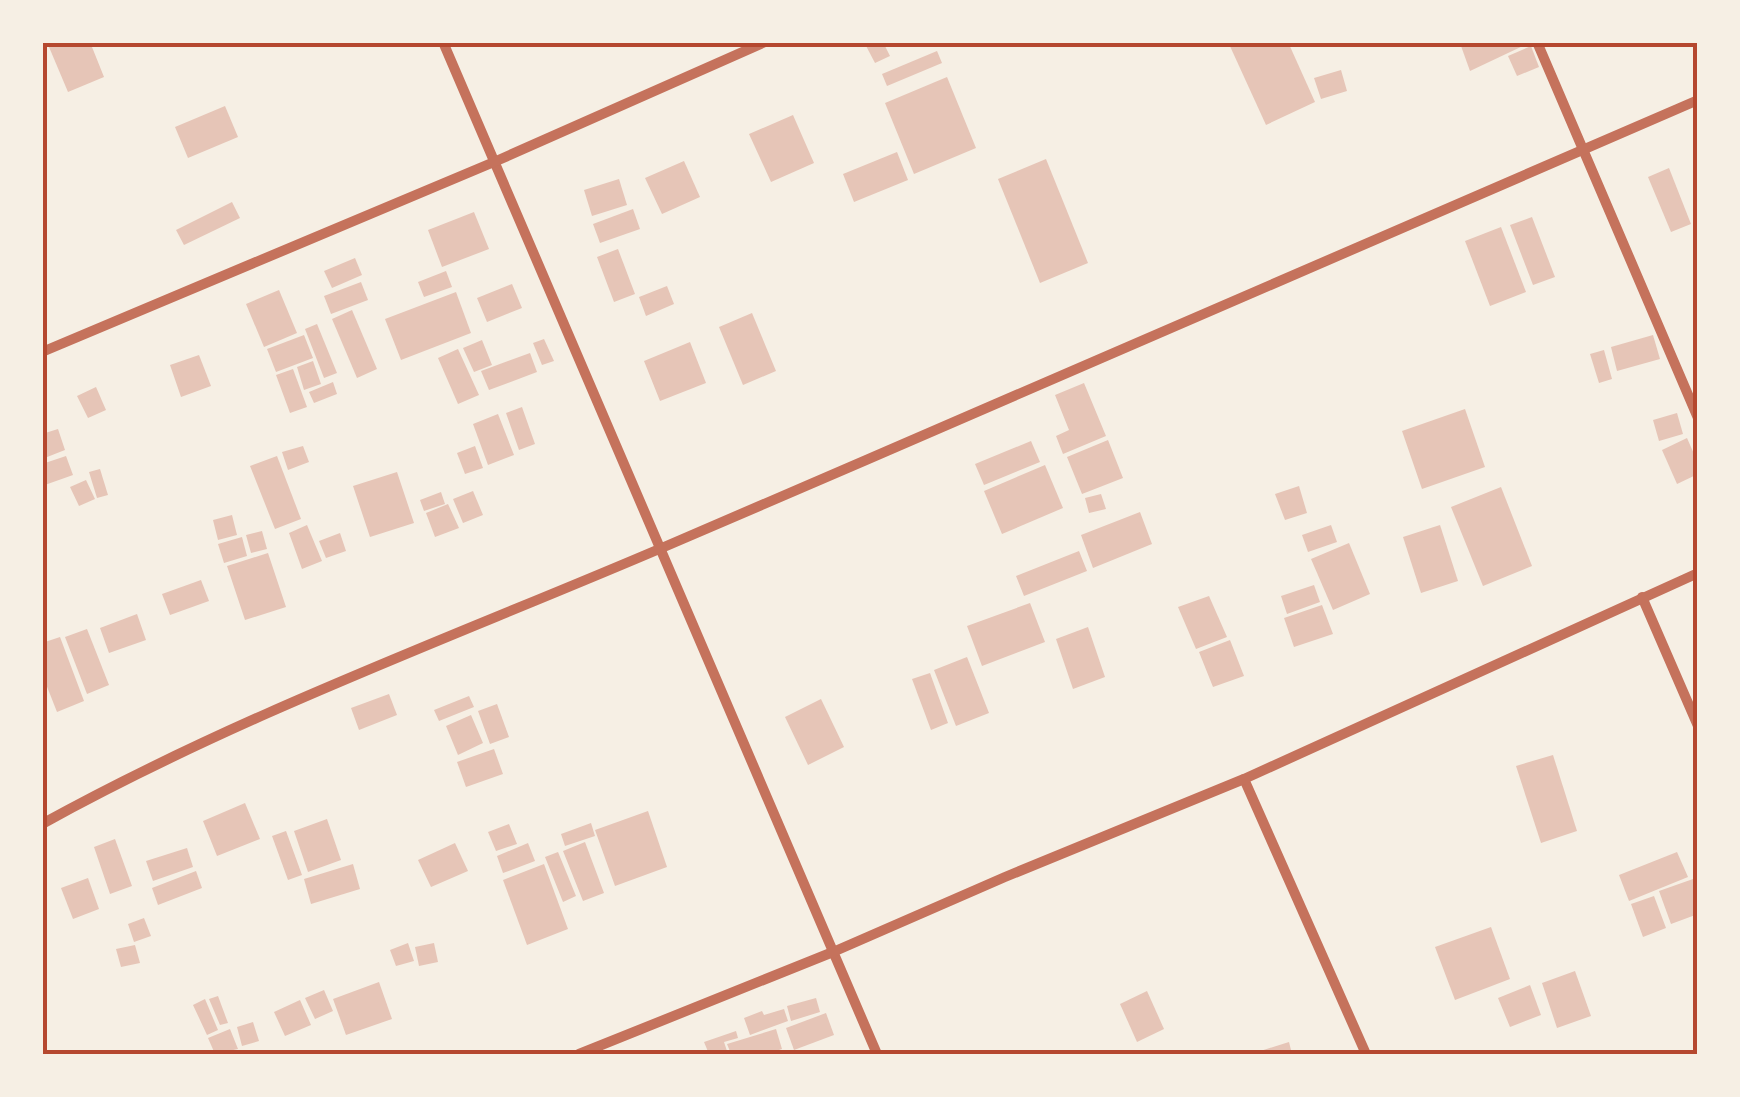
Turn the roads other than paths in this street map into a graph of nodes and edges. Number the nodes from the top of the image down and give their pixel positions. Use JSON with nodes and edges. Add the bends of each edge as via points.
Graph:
{"nodes":[{"id":1,"x":443,"y":42,"type":"edge"},
{"id":2,"x":765,"y":42,"type":"edge"},
{"id":3,"x":1537,"y":42,"type":"edge"},
{"id":4,"x":1698,"y":100,"type":"edge"},
{"id":5,"x":1583,"y":150,"type":"junction"},
{"id":6,"x":494,"y":162,"type":"junction"},
{"id":7,"x":42,"y":352,"type":"edge"},
{"id":8,"x":1698,"y":418,"type":"edge"},
{"id":9,"x":660,"y":549,"type":"junction"},
{"id":10,"x":1698,"y":573,"type":"edge"},
{"id":11,"x":1642,"y":597,"type":"junction"},
{"id":12,"x":1698,"y":726,"type":"edge"},
{"id":13,"x":1244,"y":779,"type":"junction"},
{"id":14,"x":42,"y":824,"type":"edge"},
{"id":15,"x":833,"y":952,"type":"junction"},
{"id":16,"x":578,"y":1054,"type":"edge"},
{"id":17,"x":877,"y":1054,"type":"edge"},
{"id":18,"x":1366,"y":1054,"type":"edge"}],
"edges":[{"from":1,"to":6,"type":"street"},
{"from":2,"to":6,"type":"street"},
{"from":3,"to":5,"type":"street"},
{"from":4,"to":5,"type":"street"},
{"from":5,"to":8,"type":"street"},
{"from":5,"to":9,"type":"street"},
{"from":6,"to":7,"type":"street"},
{"from":6,"to":9,"type":"street"},
{"from":9,"to":14,"type":"street","via":[[167,758]]},
{"from":9,"to":15,"type":"street"},
{"from":10,"to":11,"type":"street"},
{"from":11,"to":12,"type":"street"},
{"from":11,"to":13,"type":"street"},
{"from":13,"to":15,"type":"street"},
{"from":13,"to":18,"type":"street"},
{"from":15,"to":16,"type":"street"},
{"from":15,"to":17,"type":"street"}]}
